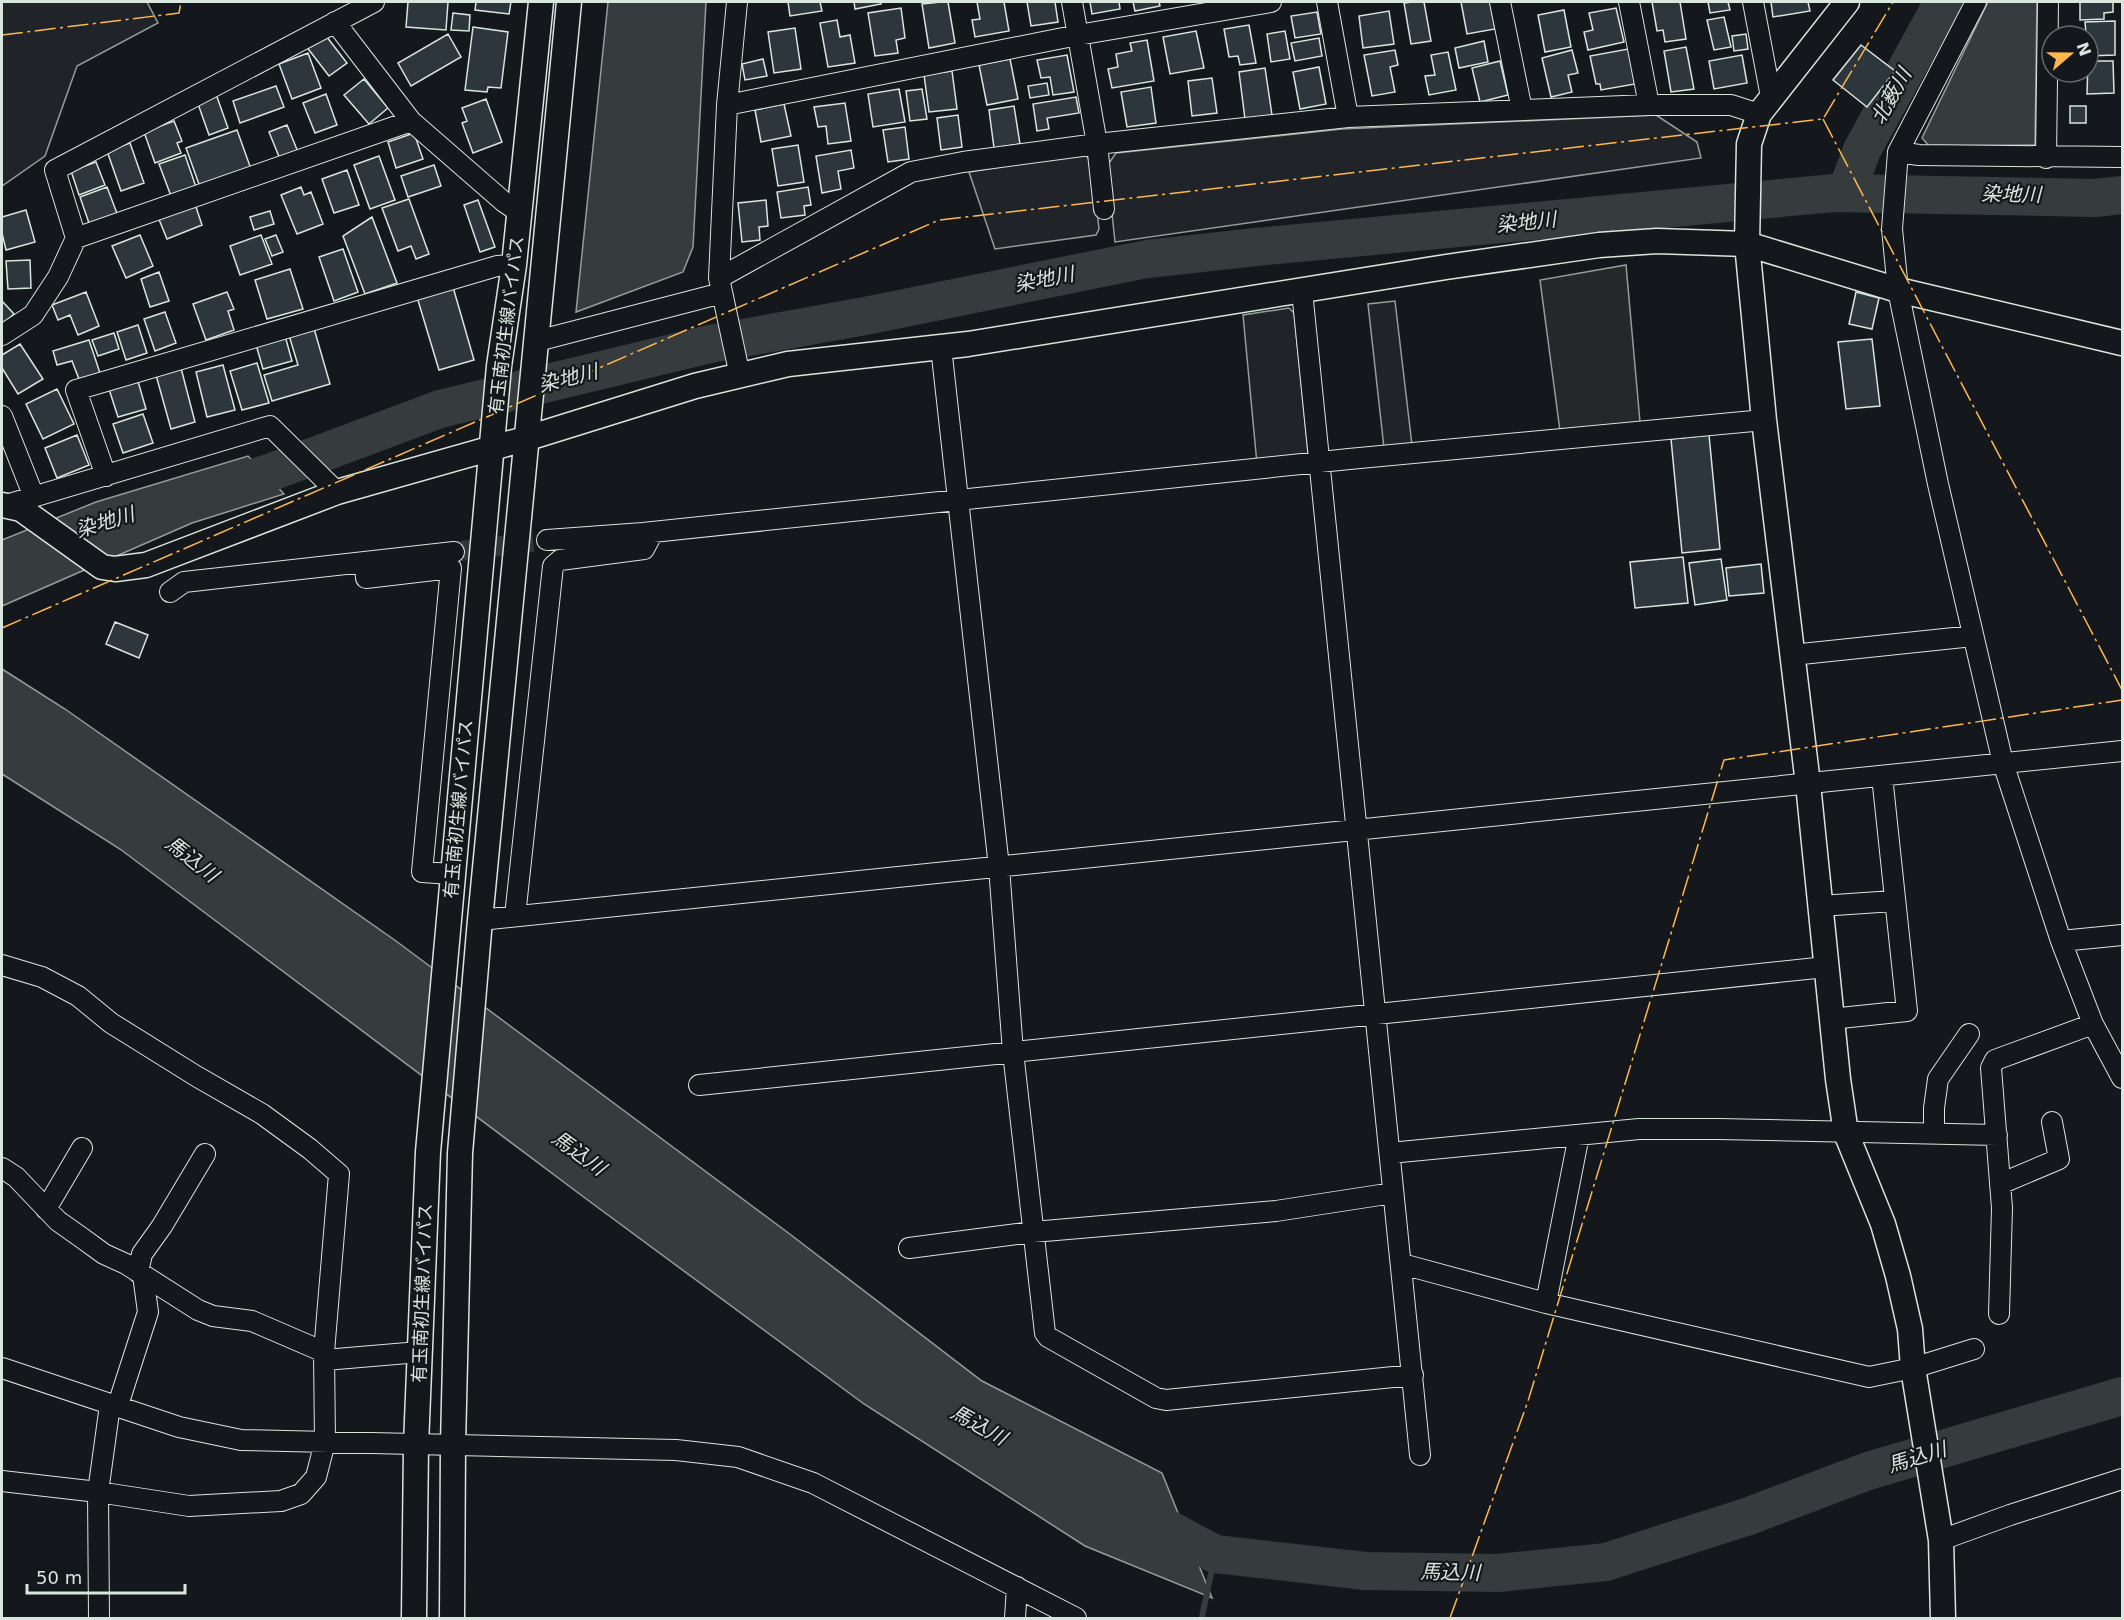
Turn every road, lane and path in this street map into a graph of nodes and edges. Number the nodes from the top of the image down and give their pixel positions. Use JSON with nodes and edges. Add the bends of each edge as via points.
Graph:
{"nodes":[{"id":1,"x":375,"y":2,"type":"edge"},
{"id":2,"x":541,"y":2,"type":"edge"},
{"id":3,"x":569,"y":2,"type":"edge"},
{"id":4,"x":737,"y":2,"type":"edge"},
{"id":5,"x":1072,"y":2,"type":"edge"},
{"id":6,"x":1271,"y":2,"type":"edge"},
{"id":7,"x":1327,"y":2,"type":"edge"},
{"id":8,"x":1500,"y":2,"type":"edge"},
{"id":9,"x":1629,"y":2,"type":"edge"},
{"id":10,"x":1753,"y":2,"type":"edge"},
{"id":11,"x":1847,"y":2,"type":"edge"},
{"id":12,"x":1976,"y":2,"type":"edge"},
{"id":13,"x":2048,"y":2,"type":"edge"},
{"id":14,"x":335,"y":22,"type":"junction"},
{"id":15,"x":1078,"y":35,"type":"junction"},
{"id":16,"x":727,"y":105,"type":"junction"},
{"id":17,"x":1649,"y":105,"type":"junction"},
{"id":18,"x":1765,"y":105,"type":"junction"},
{"id":19,"x":1522,"y":110,"type":"junction"},
{"id":20,"x":1347,"y":117,"type":"junction"},
{"id":21,"x":411,"y":121,"type":"junction"},
{"id":22,"x":1097,"y":144,"type":"junction"},
{"id":23,"x":1898,"y":152,"type":"junction"},
{"id":24,"x":2122,"y":157,"type":"edge"},
{"id":25,"x":2046,"y":158,"type":"junction"},
{"id":26,"x":1104,"y":209,"type":"dead end"},
{"id":27,"x":519,"y":212,"type":"junction"},
{"id":28,"x":75,"y":238,"type":"junction"},
{"id":29,"x":1747,"y":243,"type":"junction"},
{"id":30,"x":514,"y":265,"type":"junction"},
{"id":31,"x":721,"y":286,"type":"junction"},
{"id":32,"x":1898,"y":290,"type":"junction"},
{"id":33,"x":1302,"y":291,"type":"junction"},
{"id":34,"x":2,"y":335,"type":"edge"},
{"id":35,"x":2122,"y":344,"type":"edge"},
{"id":36,"x":941,"y":347,"type":"junction"},
{"id":37,"x":536,"y":349,"type":"junction"},
{"id":38,"x":739,"y":372,"type":"junction"},
{"id":39,"x":2,"y":416,"type":"edge"},
{"id":40,"x":1764,"y":420,"type":"junction"},
{"id":41,"x":528,"y":429,"type":"junction"},
{"id":42,"x":493,"y":440,"type":"junction"},
{"id":43,"x":1321,"y":463,"type":"junction"},
{"id":44,"x":106,"y":476,"type":"junction"},
{"id":45,"x":337,"y":492,"type":"junction"},
{"id":46,"x":958,"y":499,"type":"junction"},
{"id":47,"x":4,"y":505,"type":"edge"},
{"id":48,"x":33,"y":506,"type":"junction"},
{"id":49,"x":653,"y":532,"type":"junction"},
{"id":50,"x":547,"y":540,"type":"tunnel mouth"},
{"id":51,"x":454,"y":552,"type":"tunnel mouth"},
{"id":52,"x":365,"y":562,"type":"junction"},
{"id":53,"x":170,"y":592,"type":"dead end"},
{"id":54,"x":1973,"y":636,"type":"junction"},
{"id":55,"x":1792,"y":655,"type":"junction"},
{"id":56,"x":2122,"y":751,"type":"edge"},
{"id":57,"x":2003,"y":763,"type":"junction"},
{"id":58,"x":1882,"y":776,"type":"junction"},
{"id":59,"x":1808,"y":784,"type":"junction"},
{"id":60,"x":1356,"y":830,"type":"junction"},
{"id":61,"x":999,"y":867,"type":"junction"},
{"id":62,"x":452,"y":874,"type":"junction"},
{"id":63,"x":1894,"y":901,"type":"junction"},
{"id":64,"x":1820,"y":906,"type":"junction"},
{"id":65,"x":515,"y":916,"type":"junction"},
{"id":66,"x":480,"y":920,"type":"junction"},
{"id":67,"x":2122,"y":935,"type":"edge"},
{"id":68,"x":2061,"y":941,"type":"junction"},
{"id":69,"x":2,"y":965,"type":"edge"},
{"id":70,"x":1826,"y":967,"type":"junction"},
{"id":71,"x":1375,"y":1015,"type":"junction"},
{"id":72,"x":1832,"y":1018,"type":"junction"},
{"id":73,"x":2093,"y":1024,"type":"junction"},
{"id":74,"x":1969,"y":1034,"type":"dead end"},
{"id":75,"x":1013,"y":1052,"type":"junction"},
{"id":76,"x":2122,"y":1078,"type":"edge"},
{"id":77,"x":699,"y":1085,"type":"dead end"},
{"id":78,"x":2052,"y":1122,"type":"dead end"},
{"id":79,"x":1846,"y":1133,"type":"junction"},
{"id":80,"x":1934,"y":1133,"type":"junction"},
{"id":81,"x":1579,"y":1135,"type":"junction"},
{"id":82,"x":1997,"y":1136,"type":"junction"},
{"id":83,"x":82,"y":1148,"type":"dead end"},
{"id":84,"x":1389,"y":1153,"type":"junction"},
{"id":85,"x":205,"y":1154,"type":"dead end"},
{"id":86,"x":2,"y":1168,"type":"edge"},
{"id":87,"x":2000,"y":1184,"type":"junction"},
{"id":88,"x":1393,"y":1193,"type":"junction"},
{"id":89,"x":46,"y":1209,"type":"junction"},
{"id":90,"x":1033,"y":1232,"type":"junction"},
{"id":91,"x":909,"y":1248,"type":"dead end"},
{"id":92,"x":1402,"y":1264,"type":"junction"},
{"id":93,"x":141,"y":1274,"type":"junction"},
{"id":94,"x":1546,"y":1303,"type":"junction"},
{"id":95,"x":1999,"y":1314,"type":"dead end"},
{"id":96,"x":1974,"y":1349,"type":"dead end"},
{"id":97,"x":420,"y":1352,"type":"junction"},
{"id":98,"x":324,"y":1356,"type":"junction"},
{"id":99,"x":2,"y":1368,"type":"edge"},
{"id":100,"x":1913,"y":1368,"type":"junction"},
{"id":101,"x":1413,"y":1375,"type":"junction"},
{"id":102,"x":113,"y":1406,"type":"junction"},
{"id":103,"x":325,"y":1442,"type":"junction"},
{"id":104,"x":416,"y":1445,"type":"junction"},
{"id":105,"x":453,"y":1445,"type":"junction"},
{"id":106,"x":1420,"y":1455,"type":"dead end"},
{"id":107,"x":2122,"y":1479,"type":"edge"},
{"id":108,"x":2,"y":1481,"type":"edge"},
{"id":109,"x":98,"y":1492,"type":"junction"},
{"id":110,"x":1941,"y":1540,"type":"junction"},
{"id":111,"x":1017,"y":1587,"type":"junction"},
{"id":112,"x":99,"y":1618,"type":"edge"},
{"id":113,"x":414,"y":1618,"type":"edge"},
{"id":114,"x":452,"y":1618,"type":"edge"},
{"id":115,"x":1015,"y":1618,"type":"edge"},
{"id":116,"x":1076,"y":1618,"type":"edge"},
{"id":117,"x":1943,"y":1618,"type":"edge"}],
"edges":[{"from":1,"to":14,"type":"street"},
{"from":2,"to":27,"type":"street","name":"有玉南初生線バイパス"},
{"from":3,"to":37,"type":"street","name":"有玉南初生線バイパス"},
{"from":4,"to":16,"type":"street"},
{"from":5,"to":15,"type":"street"},
{"from":6,"to":15,"type":"street"},
{"from":7,"to":20,"type":"street"},
{"from":8,"to":19,"type":"street"},
{"from":9,"to":17,"type":"street"},
{"from":10,"to":18,"type":"street"},
{"from":11,"to":18,"type":"street"},
{"from":12,"to":23,"type":"street"},
{"from":13,"to":25,"type":"street"},
{"from":14,"to":21,"type":"street"},
{"from":14,"to":28,"type":"street","via":[[55,170]]},
{"from":15,"to":16,"type":"street"},
{"from":15,"to":22,"type":"street"},
{"from":16,"to":31,"type":"street"},
{"from":17,"to":18,"type":"street"},
{"from":17,"to":19,"type":"street"},
{"from":18,"to":29,"type":"street","via":[[1752,131],[1748,158]]},
{"from":19,"to":20,"type":"street"},
{"from":20,"to":22,"type":"street"},
{"from":21,"to":27,"type":"street"},
{"from":21,"to":28,"type":"street"},
{"from":22,"to":26,"type":"street"},
{"from":22,"to":31,"type":"street","via":[[911,172]]},
{"from":23,"to":25,"type":"street"},
{"from":23,"to":32,"type":"street","via":[[1892,229]]},
{"from":24,"to":25,"type":"street"},
{"from":27,"to":30,"type":"street","name":"有玉南初生線バイパス"},
{"from":28,"to":34,"type":"street","via":[[58,277],[33,315]]},
{"from":29,"to":32,"type":"street"},
{"from":29,"to":33,"type":"street","via":[[1667,241],[1599,245]]},
{"from":29,"to":40,"type":"street"},
{"from":30,"to":42,"type":"street","name":"有玉南初生線バイパス"},
{"from":30,"to":44,"type":"street","via":[[497,266],[76,390]]},
{"from":31,"to":37,"type":"street"},
{"from":31,"to":38,"type":"street"},
{"from":32,"to":35,"type":"street"},
{"from":32,"to":54,"type":"street"},
{"from":33,"to":36,"type":"street"},
{"from":33,"to":43,"type":"street"},
{"from":36,"to":38,"type":"street"},
{"from":36,"to":46,"type":"street"},
{"from":37,"to":41,"type":"street","name":"有玉南初生線バイパス"},
{"from":38,"to":41,"type":"street","via":[[695,387]]},
{"from":39,"to":48,"type":"street"},
{"from":40,"to":43,"type":"street"},
{"from":40,"to":55,"type":"street"},
{"from":41,"to":42,"type":"street"},
{"from":41,"to":66,"type":"street","name":"有玉南初生線バイパス"},
{"from":42,"to":45,"type":"street"},
{"from":42,"to":62,"type":"street","name":"有玉南初生線バイパス"},
{"from":43,"to":46,"type":"street"},
{"from":43,"to":60,"type":"street"},
{"from":44,"to":45,"type":"street","via":[[270,426]]},
{"from":44,"to":48,"type":"street"},
{"from":45,"to":48,"type":"street","via":[[146,566],[115,569],[102,567]]},
{"from":46,"to":49,"type":"street"},
{"from":46,"to":61,"type":"street"},
{"from":47,"to":48,"type":"street","via":[[21,509]]},
{"from":49,"to":50,"type":"street"},
{"from":49,"to":65,"type":"street","via":[[644,549],[561,560],[553,566]]},
{"from":51,"to":52,"type":"street"},
{"from":52,"to":53,"type":"street","via":[[184,582]]},
{"from":52,"to":62,"type":"street","via":[[366,578],[451,568],[422,872]]},
{"from":54,"to":55,"type":"street"},
{"from":54,"to":57,"type":"street"},
{"from":55,"to":59,"type":"street"},
{"from":56,"to":57,"type":"street"},
{"from":57,"to":58,"type":"street"},
{"from":57,"to":68,"type":"street"},
{"from":58,"to":59,"type":"street"},
{"from":58,"to":63,"type":"street"},
{"from":59,"to":60,"type":"street"},
{"from":59,"to":64,"type":"street"},
{"from":60,"to":61,"type":"street"},
{"from":60,"to":71,"type":"street"},
{"from":61,"to":65,"type":"street"},
{"from":61,"to":75,"type":"street"},
{"from":62,"to":97,"type":"street","name":"有玉南初生線バイパス","via":[[430,1143]]},
{"from":63,"to":64,"type":"street"},
{"from":63,"to":72,"type":"street","via":[[1907,1011]]},
{"from":64,"to":70,"type":"street"},
{"from":65,"to":66,"type":"street"},
{"from":66,"to":105,"type":"street","name":"有玉南初生線バイパス","via":[[460,1153]]},
{"from":67,"to":68,"type":"street"},
{"from":68,"to":73,"type":"street"},
{"from":69,"to":98,"type":"street","via":[[42,977],[78,996],[111,1023],[262,1114],[339,1174]]},
{"from":70,"to":71,"type":"street"},
{"from":70,"to":72,"type":"street"},
{"from":71,"to":75,"type":"street"},
{"from":71,"to":84,"type":"street"},
{"from":72,"to":79,"type":"street"},
{"from":73,"to":76,"type":"street"},
{"from":73,"to":82,"type":"street","via":[[1995,1060],[1991,1068]]},
{"from":74,"to":80,"type":"street","via":[[1938,1079]]},
{"from":75,"to":77,"type":"street"},
{"from":75,"to":90,"type":"street"},
{"from":78,"to":87,"type":"street","via":[[2059,1159]]},
{"from":79,"to":80,"type":"street"},
{"from":79,"to":81,"type":"street","via":[[1639,1129]]},
{"from":79,"to":100,"type":"street","via":[[1883,1224],[1898,1276],[1910,1329]]},
{"from":80,"to":82,"type":"street"},
{"from":81,"to":84,"type":"street"},
{"from":81,"to":94,"type":"street"},
{"from":82,"to":87,"type":"street"},
{"from":83,"to":89,"type":"street"},
{"from":84,"to":88,"type":"street"},
{"from":85,"to":93,"type":"street","via":[[142,1254]]},
{"from":86,"to":89,"type":"street"},
{"from":87,"to":95,"type":"street"},
{"from":88,"to":90,"type":"street","via":[[1276,1211]]},
{"from":88,"to":92,"type":"street"},
{"from":89,"to":93,"type":"street","via":[[104,1254]]},
{"from":90,"to":91,"type":"street"},
{"from":90,"to":101,"type":"street","via":[[1045,1333],[1156,1398]]},
{"from":92,"to":94,"type":"street"},
{"from":92,"to":101,"type":"street"},
{"from":93,"to":98,"type":"street","via":[[198,1310],[252,1321]]},
{"from":93,"to":102,"type":"street","via":[[148,1312]]},
{"from":94,"to":100,"type":"street","via":[[1869,1377]]},
{"from":96,"to":100,"type":"street"},
{"from":97,"to":98,"type":"street"},
{"from":97,"to":104,"type":"street","name":"有玉南初生線バイパス"},
{"from":98,"to":103,"type":"street"},
{"from":99,"to":102,"type":"street"},
{"from":100,"to":110,"type":"street"},
{"from":101,"to":106,"type":"street"},
{"from":102,"to":103,"type":"street","via":[[179,1427],[241,1440]]},
{"from":102,"to":109,"type":"street"},
{"from":103,"to":104,"type":"street"},
{"from":103,"to":109,"type":"street","via":[[316,1477],[301,1494],[281,1501],[189,1506]]},
{"from":104,"to":105,"type":"street"},
{"from":104,"to":113,"type":"street","name":"有玉南初生線バイパス"},
{"from":105,"to":111,"type":"street","via":[[676,1450],[738,1457],[813,1483]]},
{"from":105,"to":114,"type":"street","name":"有玉南初生線バイパス"},
{"from":107,"to":110,"type":"street"},
{"from":108,"to":109,"type":"street"},
{"from":109,"to":112,"type":"street"},
{"from":110,"to":117,"type":"street"},
{"from":111,"to":115,"type":"street"},
{"from":111,"to":116,"type":"street"}]}
